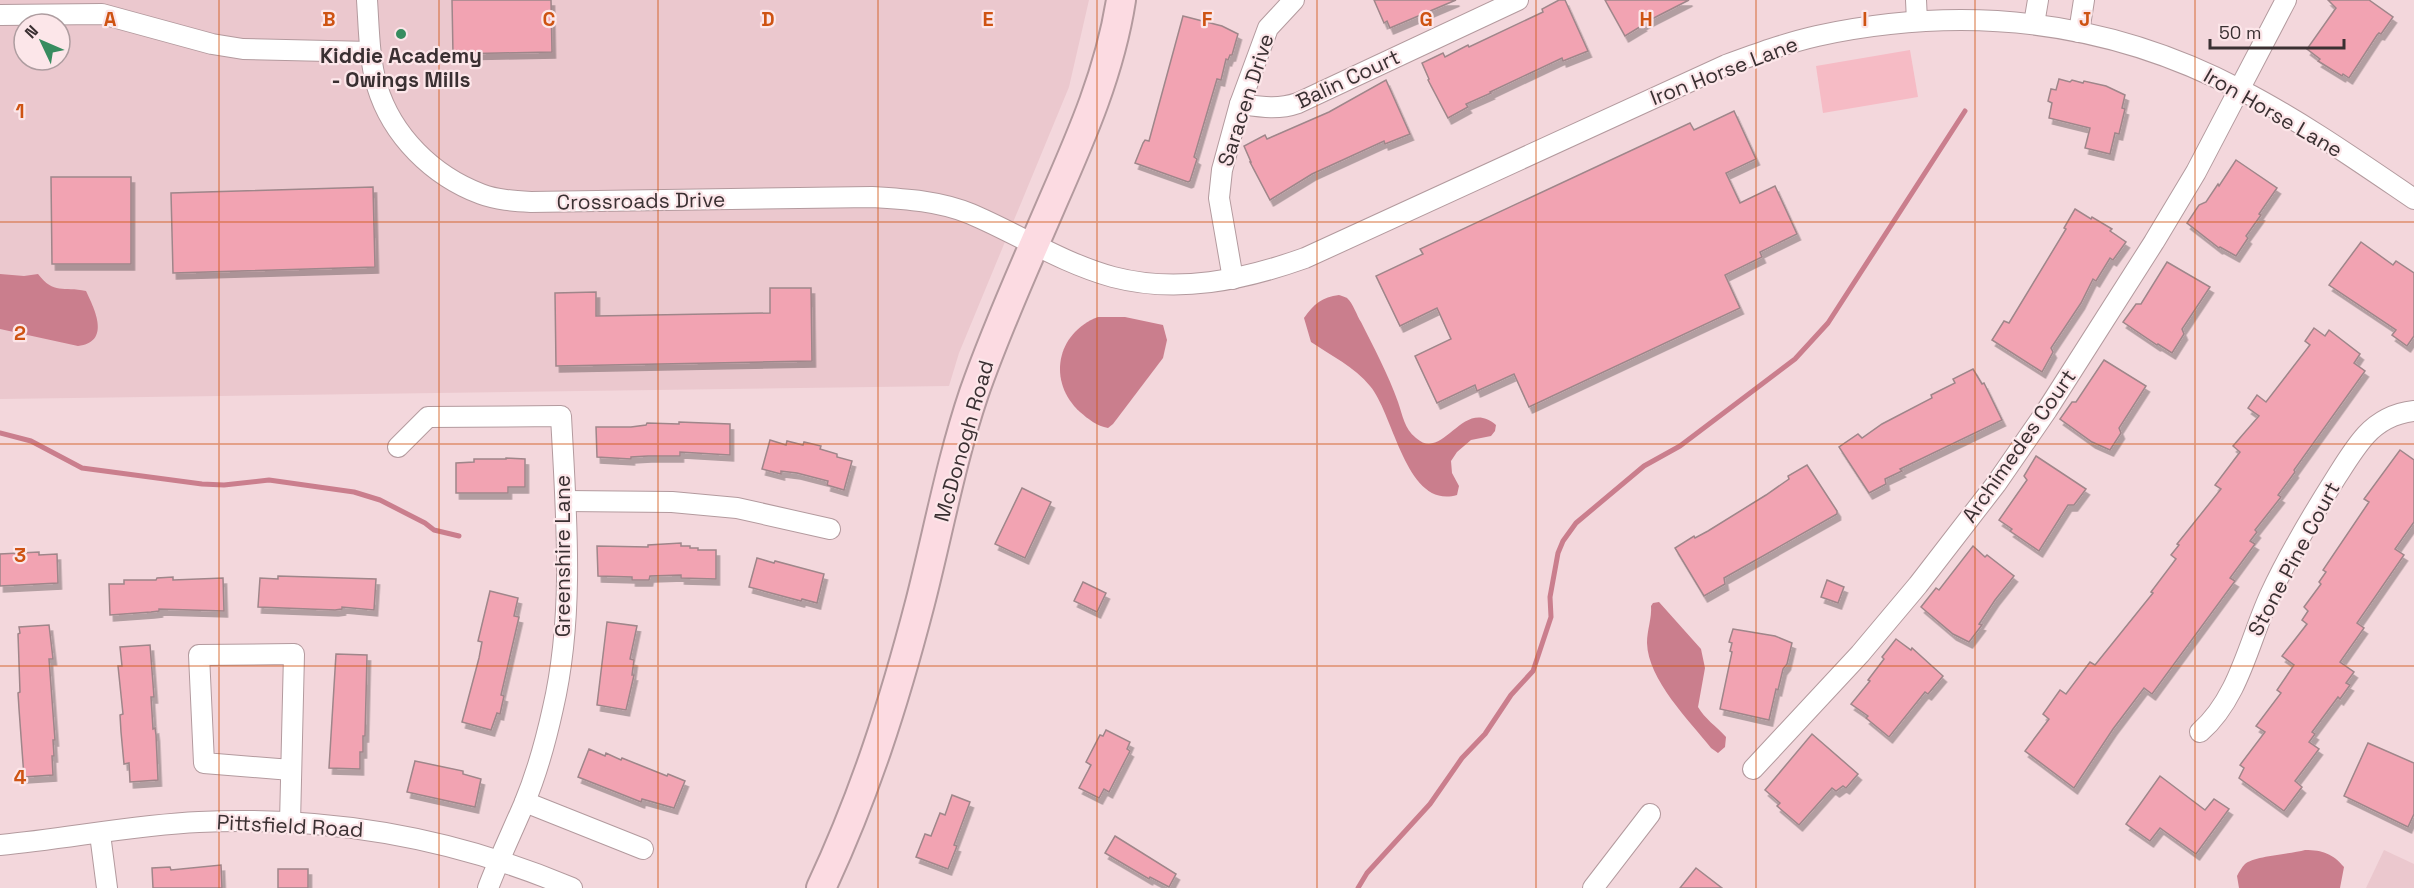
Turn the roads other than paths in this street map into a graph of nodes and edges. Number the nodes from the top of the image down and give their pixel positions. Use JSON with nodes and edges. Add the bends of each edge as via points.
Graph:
{"nodes":[{"id":1,"x":367,"y":0,"type":"edge"},
{"id":2,"x":1121,"y":0,"type":"edge"},
{"id":3,"x":1294,"y":0,"type":"edge"},
{"id":4,"x":1518,"y":0,"type":"edge"},
{"id":5,"x":1916,"y":0,"type":"edge"},
{"id":6,"x":2038,"y":0,"type":"edge"},
{"id":7,"x":2084,"y":0,"type":"edge"},
{"id":8,"x":2286,"y":0,"type":"edge"},
{"id":9,"x":0,"y":15,"type":"edge"},
{"id":10,"x":1917,"y":21,"type":"junction"},
{"id":11,"x":2034,"y":24,"type":"junction"},
{"id":12,"x":2079,"y":32,"type":"junction"},
{"id":13,"x":370,"y":52,"type":"junction"},
{"id":14,"x":2240,"y":90,"type":"junction"},
{"id":15,"x":1240,"y":104,"type":"junction"},
{"id":16,"x":2414,"y":199,"type":"edge"},
{"id":17,"x":1034,"y":245,"type":"junction"},
{"id":18,"x":1233,"y":279,"type":"junction"},
{"id":19,"x":2414,"y":411,"type":"edge"},
{"id":20,"x":398,"y":447,"type":"dead end"},
{"id":21,"x":566,"y":501,"type":"junction"},
{"id":22,"x":830,"y":529,"type":"dead end"},
{"id":23,"x":2200,"y":732,"type":"dead end"},
{"id":24,"x":1753,"y":769,"type":"dead end"},
{"id":25,"x":291,"y":770,"type":"junction"},
{"id":26,"x":525,"y":802,"type":"junction"},
{"id":27,"x":1650,"y":814,"type":"dead end"},
{"id":28,"x":290,"y":823,"type":"junction"},
{"id":29,"x":100,"y":834,"type":"junction"},
{"id":30,"x":0,"y":845,"type":"edge"},
{"id":31,"x":643,"y":849,"type":"dead end"},
{"id":32,"x":499,"y":860,"type":"junction"},
{"id":33,"x":107,"y":888,"type":"edge"},
{"id":34,"x":488,"y":888,"type":"edge"},
{"id":35,"x":572,"y":888,"type":"edge"},
{"id":36,"x":821,"y":888,"type":"edge"},
{"id":37,"x":1593,"y":888,"type":"edge"}],
"edges":[{"from":1,"to":13,"type":"street","name":"Crossroads Drive"},
{"from":2,"to":17,"type":"main road","name":"McDonogh Road","via":[[1098,94]]},
{"from":3,"to":15,"type":"street","name":"Saracen Drive","via":[[1269,28]]},
{"from":4,"to":15,"type":"street","name":"Balin Court","via":[[1298,103],[1283,108]]},
{"from":5,"to":10,"type":"street"},
{"from":6,"to":11,"type":"street"},
{"from":7,"to":12,"type":"street"},
{"from":8,"to":14,"type":"street","name":"Archimedes Court"},
{"from":9,"to":13,"type":"street","via":[[102,14],[243,49]]},
{"from":10,"to":11,"type":"street","name":"Iron Horse Lane","via":[[2001,20]]},
{"from":10,"to":18,"type":"street","name":"Iron Horse Lane","via":[[1815,36],[1726,65],[1305,258]]},
{"from":11,"to":12,"type":"street","name":"Iron Horse Lane"},
{"from":12,"to":14,"type":"street","name":"Iron Horse Lane","via":[[2158,54]]},
{"from":13,"to":17,"type":"street","name":"Crossroads Drive","via":[[386,110],[407,143],[436,170],[482,195],[531,202],[900,198],[963,211]]},
{"from":14,"to":16,"type":"street","name":"Iron Horse Lane"},
{"from":14,"to":24,"type":"street","name":"Archimedes Court","via":[[2154,243],[1996,484],[1860,654]]},
{"from":15,"to":18,"type":"street","name":"Saracen Drive","via":[[1222,170],[1219,198]]},
{"from":17,"to":18,"type":"street","name":"Iron Horse Lane","via":[[1079,266],[1146,283],[1175,285]]},
{"from":17,"to":36,"type":"main road","name":"McDonogh Road","via":[[974,394],[882,741]]},
{"from":19,"to":23,"type":"street","name":"Stone Pine Court","via":[[2380,423],[2355,448],[2271,594],[2226,701],[2215,719]]},
{"from":20,"to":21,"type":"street","name":"Greenshire Lane","via":[[428,417],[561,416]]},
{"from":21,"to":22,"type":"street","via":[[672,502],[737,508]]},
{"from":21,"to":26,"type":"street","name":"Greenshire Lane","via":[[561,668]]},
{"from":25,"to":25,"type":"street","via":[[294,654],[199,656],[204,763]]},
{"from":25,"to":28,"type":"street"},
{"from":26,"to":31,"type":"street"},
{"from":26,"to":32,"type":"street","name":"Greenshire Lane"},
{"from":27,"to":37,"type":"street"},
{"from":28,"to":29,"type":"street","name":"Pittsfield Road","via":[[197,822]]},
{"from":28,"to":32,"type":"street","name":"Pittsfield Road","via":[[340,825],[388,833]]},
{"from":29,"to":30,"type":"street","name":"Pittsfield Road"},
{"from":29,"to":33,"type":"street"},
{"from":32,"to":34,"type":"street","name":"Greenshire Lane"},
{"from":32,"to":35,"type":"street","name":"Pittsfield Road"}]}
